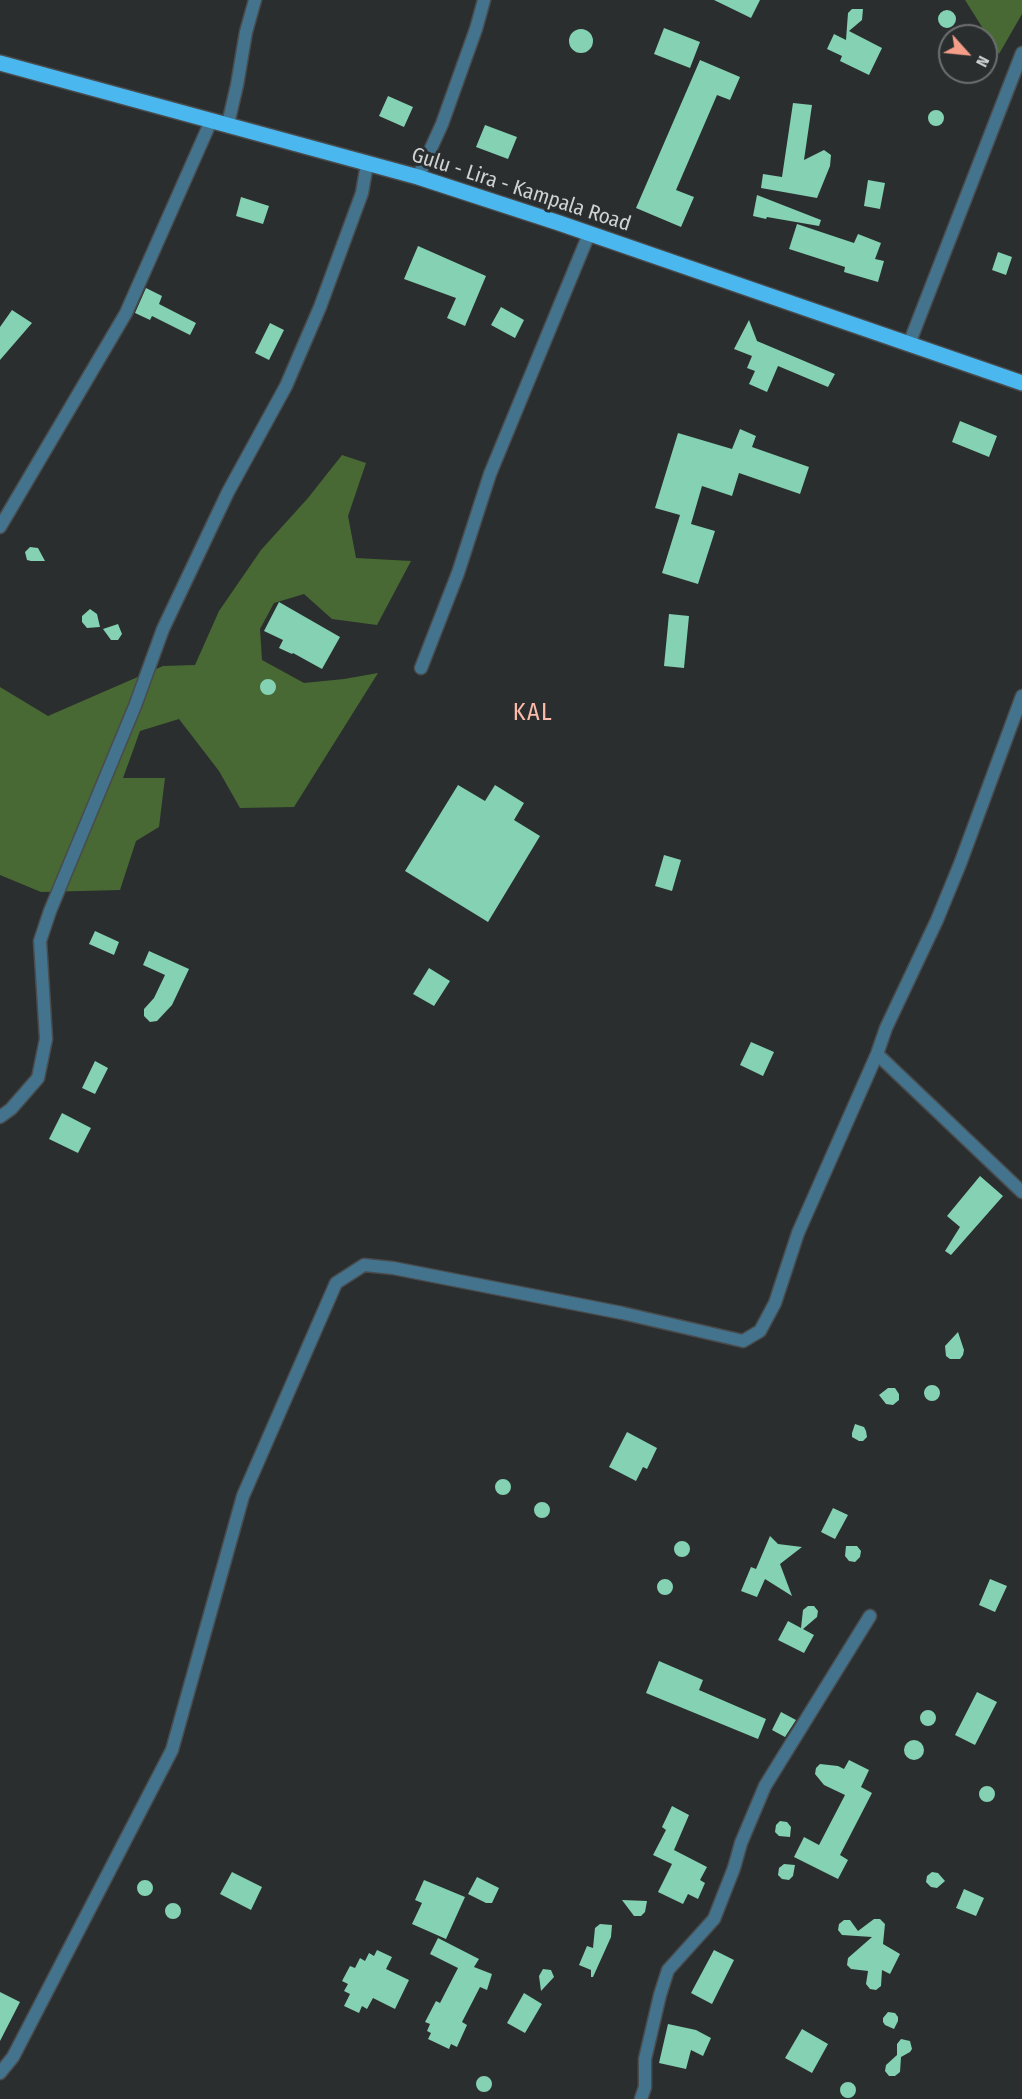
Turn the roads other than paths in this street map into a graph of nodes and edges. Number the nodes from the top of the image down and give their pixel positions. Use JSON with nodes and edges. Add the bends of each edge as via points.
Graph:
{"nodes":[{"id":1,"x":255,"y":0,"type":"edge"},
{"id":2,"x":484,"y":0,"type":"edge"},
{"id":3,"x":1022,"y":53,"type":"edge"},
{"id":4,"x":0,"y":63,"type":"edge"},
{"id":5,"x":211,"y":121,"type":"junction"},
{"id":6,"x":228,"y":124,"type":"junction"},
{"id":7,"x":367,"y":164,"type":"junction"},
{"id":8,"x":418,"y":177,"type":"junction"},
{"id":9,"x":589,"y":234,"type":"junction"},
{"id":10,"x":909,"y":344,"type":"junction"},
{"id":11,"x":1022,"y":383,"type":"edge"},
{"id":12,"x":0,"y":527,"type":"edge"},
{"id":13,"x":421,"y":668,"type":"dead end"},
{"id":14,"x":1022,"y":696,"type":"edge"},
{"id":15,"x":877,"y":1054,"type":"junction"},
{"id":16,"x":0,"y":1117,"type":"edge"},
{"id":17,"x":1022,"y":1192,"type":"edge"},
{"id":18,"x":870,"y":1616,"type":"dead end"},
{"id":19,"x":0,"y":2073,"type":"edge"},
{"id":20,"x":641,"y":2099,"type":"edge"}],
"edges":[{"from":1,"to":6,"type":"street"},
{"from":2,"to":8,"type":"street","via":[[446,113]]},
{"from":3,"to":10,"type":"street"},
{"from":4,"to":5,"type":"main road","name":"Gulu - Lira - Kampala Road"},
{"from":5,"to":6,"type":"main road","name":"Gulu - Lira - Kampala Road"},
{"from":5,"to":12,"type":"street","via":[[126,313]]},
{"from":6,"to":7,"type":"main road","name":"Gulu - Lira - Kampala Road"},
{"from":7,"to":8,"type":"main road","name":"Gulu - Lira - Kampala Road"},
{"from":7,"to":16,"type":"street","via":[[362,193],[320,307],[286,386],[228,492],[163,629],[50,911],[40,941],[46,1039],[38,1078]]},
{"from":8,"to":9,"type":"main road","name":"Gulu - Lira - Kampala Road"},
{"from":9,"to":10,"type":"main road","name":"Gulu - Lira - Kampala Road"},
{"from":9,"to":13,"type":"street","via":[[490,474],[458,573]]},
{"from":10,"to":11,"type":"main road","name":"Gulu - Lira - Kampala Road"},
{"from":14,"to":15,"type":"street","via":[[960,864]]},
{"from":15,"to":17,"type":"street"},
{"from":15,"to":19,"type":"street","via":[[798,1233],[775,1304],[760,1331],[743,1341],[393,1268],[364,1265],[336,1283],[243,1497],[172,1750],[13,2057]]},
{"from":18,"to":20,"type":"street","via":[[765,1785],[714,1919],[668,1970],[645,2059]]}]}
